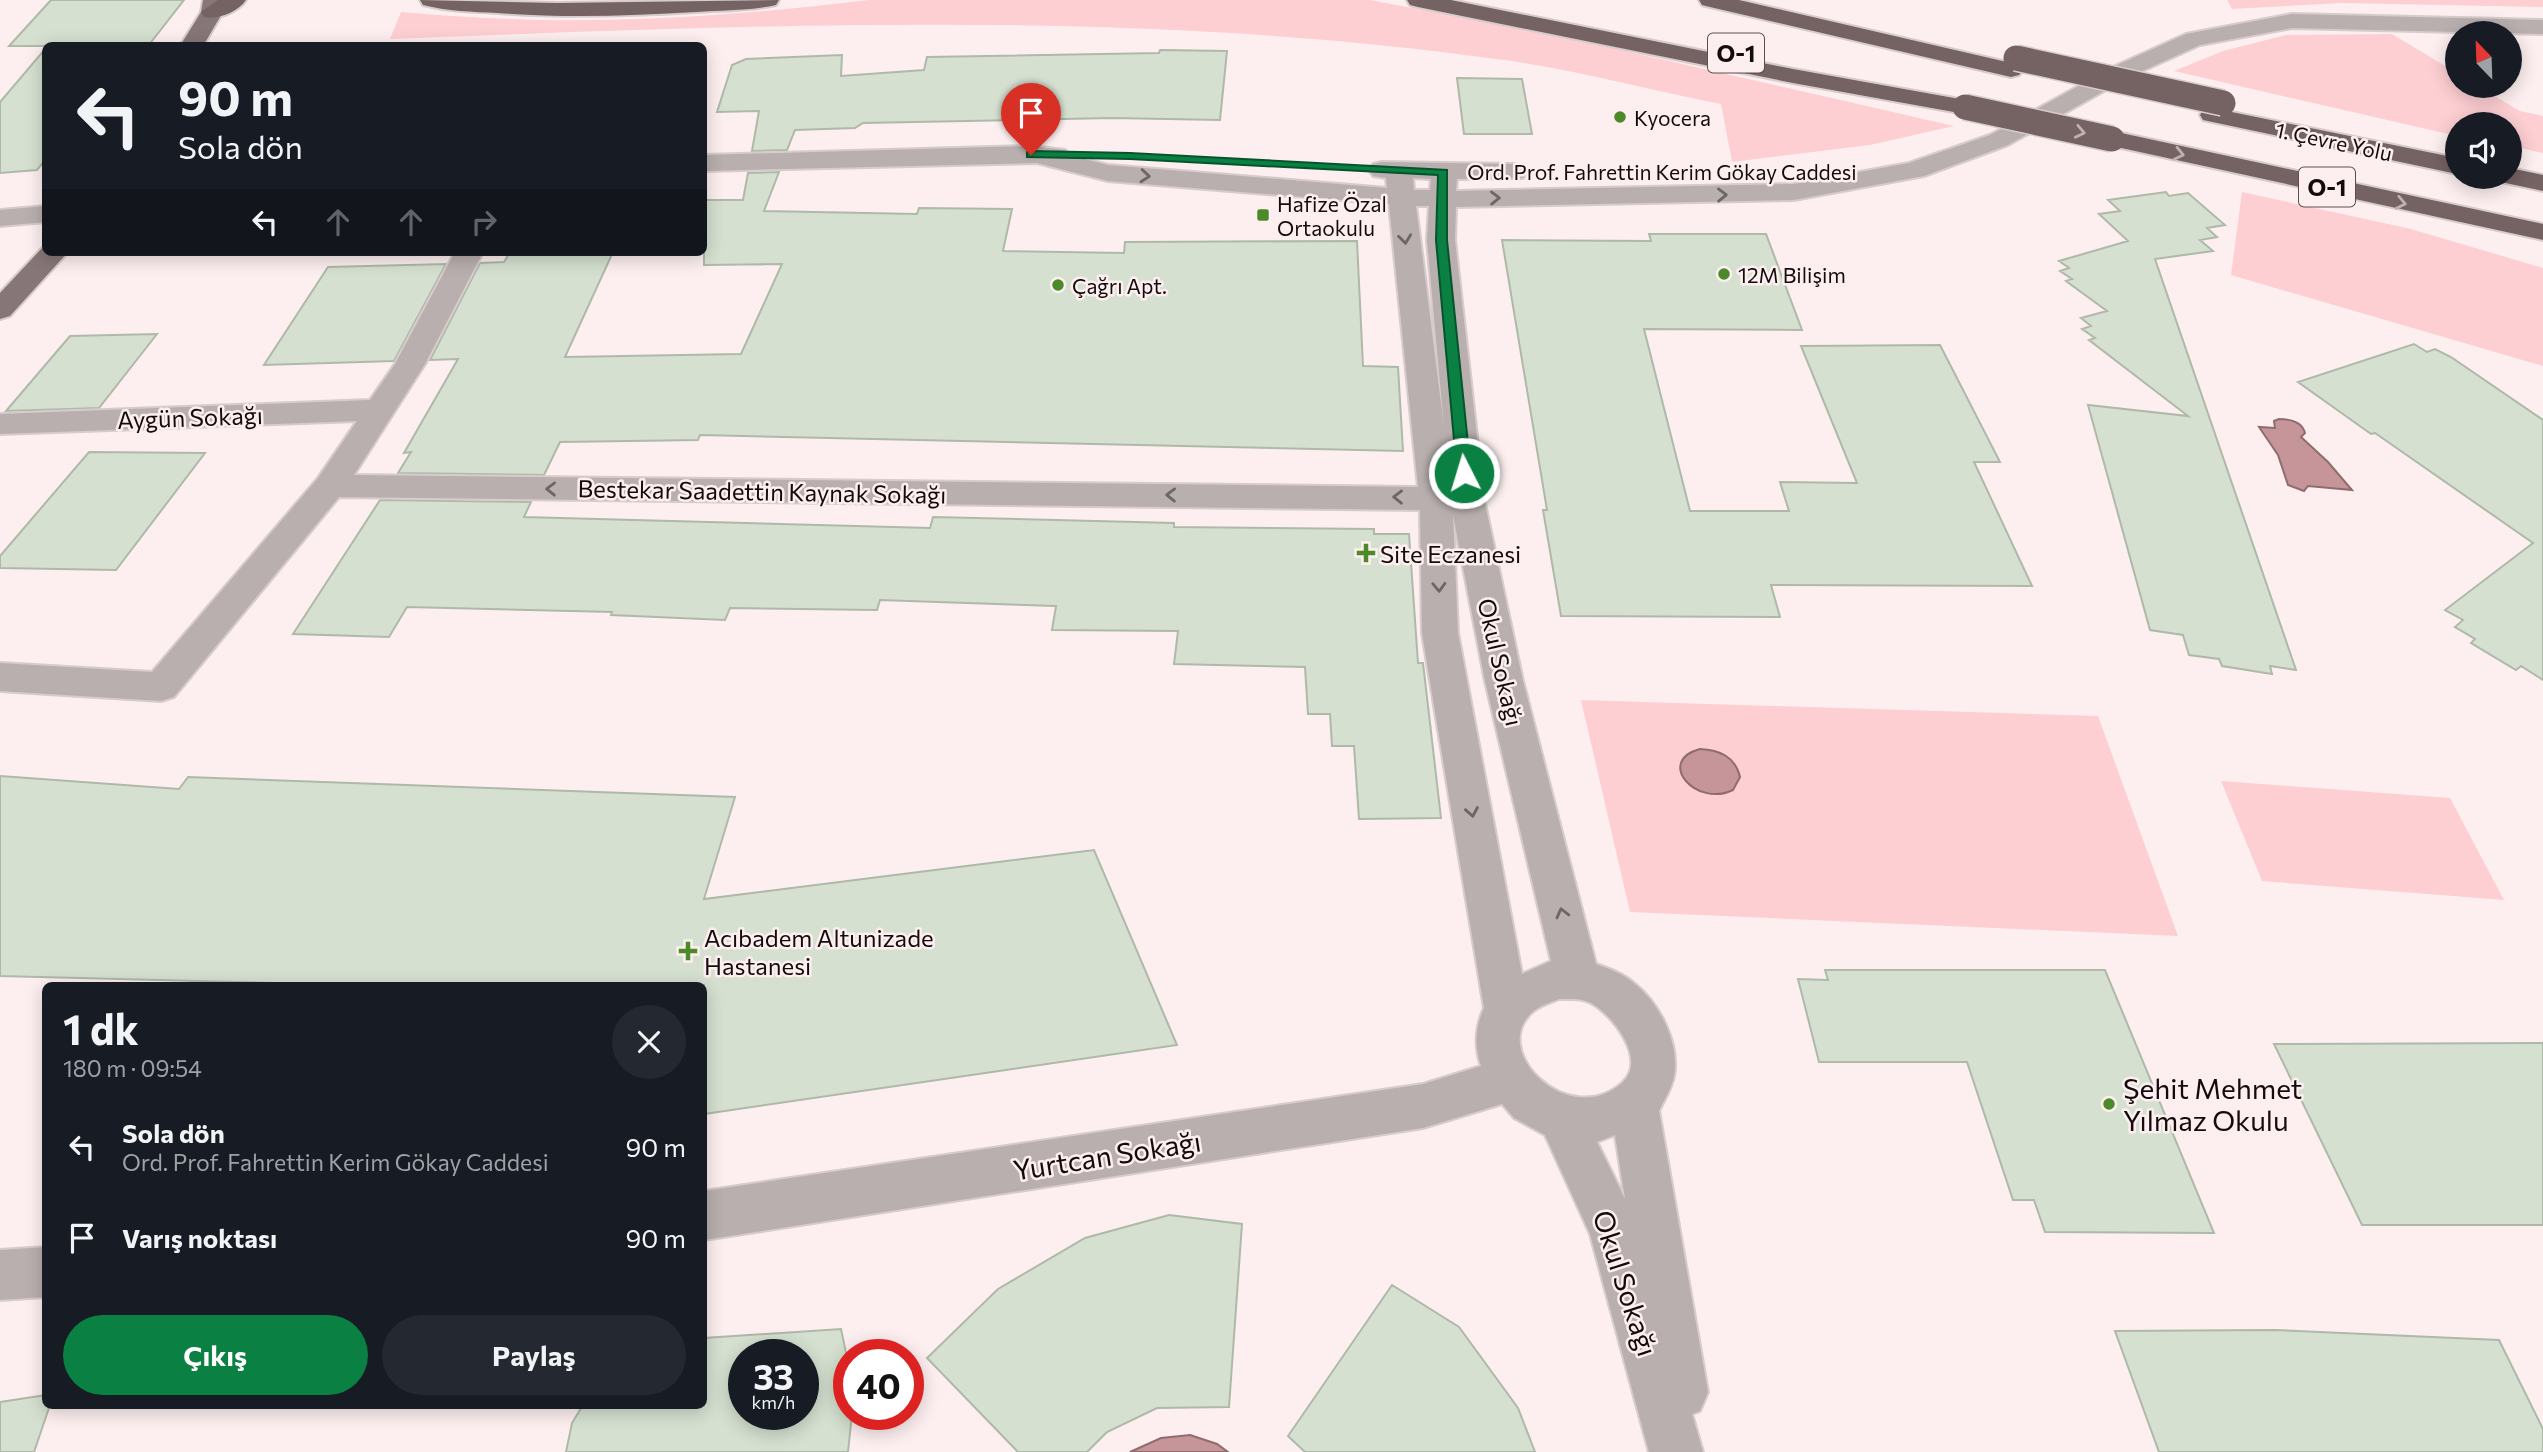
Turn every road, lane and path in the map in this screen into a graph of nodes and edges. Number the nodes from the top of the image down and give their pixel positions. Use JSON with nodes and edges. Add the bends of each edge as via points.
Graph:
{"nodes":[{"id":1,"x":235,"y":0,"type":"edge"},
{"id":2,"x":431,"y":0,"type":"edge"},
{"id":3,"x":768,"y":0,"type":"edge"},
{"id":4,"x":1418,"y":0,"type":"edge"},
{"id":5,"x":1506,"y":0,"type":"edge"},
{"id":6,"x":1710,"y":0,"type":"edge"},
{"id":7,"x":1770,"y":0,"type":"edge"},
{"id":8,"x":218,"y":4,"type":"edge"},
{"id":9,"x":2543,"y":27,"type":"edge"},
{"id":10,"x":194,"y":42,"type":"edge"},
{"id":11,"x":2014,"y":64,"type":"junction"},
{"id":12,"x":1965,"y":107,"type":"junction"},
{"id":13,"x":2445,"y":161,"type":"edge"},
{"id":14,"x":707,"y":163,"type":"edge"},
{"id":15,"x":1400,"y":184,"type":"junction"},
{"id":16,"x":1444,"y":186,"type":"junction"},
{"id":17,"x":42,"y":214,"type":"edge"},
{"id":18,"x":0,"y":218,"type":"edge"},
{"id":19,"x":2543,"y":232,"type":"edge"},
{"id":20,"x":50,"y":256,"type":"edge"},
{"id":21,"x":467,"y":256,"type":"edge"},
{"id":22,"x":0,"y":310,"type":"edge"},
{"id":23,"x":380,"y":410,"type":"junction"},
{"id":24,"x":0,"y":424,"type":"edge"},
{"id":25,"x":330,"y":486,"type":"junction"},
{"id":26,"x":1451,"y":498,"type":"junction"},
{"id":27,"x":0,"y":677,"type":"edge"},
{"id":28,"x":1578,"y":980,"type":"junction"},
{"id":29,"x":1506,"y":1007,"type":"junction"},
{"id":30,"x":1508,"y":1080,"type":"junction"},
{"id":31,"x":1634,"y":1104,"type":"junction"},
{"id":32,"x":1562,"y":1119,"type":"junction"},
{"id":33,"x":707,"y":1216,"type":"edge"},
{"id":34,"x":42,"y":1272,"type":"edge"},
{"id":35,"x":0,"y":1275,"type":"edge"},
{"id":36,"x":1676,"y":1452,"type":"edge"},
{"id":37,"x":1691,"y":1452,"type":"edge"}],
"edges":[{"from":1,"to":8,"type":"highway"},
{"from":2,"to":3,"type":"highway","via":[[566,9]]},
{"from":4,"to":12,"type":"highway"},
{"from":5,"to":12,"type":"highway","number":"O-1"},
{"from":6,"to":11,"type":"highway","number":"O-1"},
{"from":7,"to":11,"type":"highway"},
{"from":8,"to":10,"type":"main road"},
{"from":9,"to":16,"type":"street","name":"Ord. Prof. Fahrettin Kerim Gökay Caddesi","via":[[2292,21],[2194,38],[2121,72],[1999,141],[1915,170],[1794,192]]},
{"from":11,"to":13,"type":"highway","name":"1. Çevre Yolu","number":"O-1"},
{"from":12,"to":19,"type":"highway","number":"O-1","one_way":true,"bridge":true},
{"from":14,"to":15,"type":"street","name":"Ord. Prof. Fahrettin Kerim Gökay Caddesi","via":[[1031,155],[1108,173]]},
{"from":15,"to":16,"type":"street","name":"Ord. Prof. Fahrettin Kerim Gökay Caddesi"},
{"from":15,"to":26,"type":"street","one_way":true},
{"from":16,"to":26,"type":"street","name":"Okul Sokağı","via":[[1441,240]]},
{"from":17,"to":18,"type":"street"},
{"from":20,"to":22,"type":"main road"},
{"from":21,"to":23,"type":"street","via":[[411,364]]},
{"from":23,"to":24,"type":"street","name":"Aygün Sokağı"},
{"from":23,"to":25,"type":"street"},
{"from":26,"to":25,"type":"street","name":"Bestekar Saadettin Kaynak Sokağı","one_way":true},
{"from":25,"to":27,"type":"street","via":[[161,687]]},
{"from":28,"to":26,"type":"street","name":"Okul Sokağı","one_way":true,"via":[[1504,681]]},
{"from":26,"to":29,"type":"street","one_way":true,"via":[[1440,633]]},
{"from":28,"to":29,"type":"street","via":[[1536,984]]},
{"from":28,"to":31,"type":"street","via":[[1624,1000],[1641,1019],[1651,1041],[1653,1064],[1647,1087]]},
{"from":29,"to":30,"type":"street","via":[[1496,1042]]},
{"from":30,"to":32,"type":"street","via":[[1540,1110]]},
{"from":30,"to":33,"type":"street","name":"Yurtcan Sokağı","via":[[1423,1106]]},
{"from":31,"to":32,"type":"street","via":[[1614,1117],[1588,1122]]},
{"from":31,"to":37,"type":"street","name":"Okul Sokağı"},
{"from":32,"to":36,"type":"street","name":"Okul Sokağı","via":[[1614,1230]]},
{"from":34,"to":35,"type":"street"}]}
